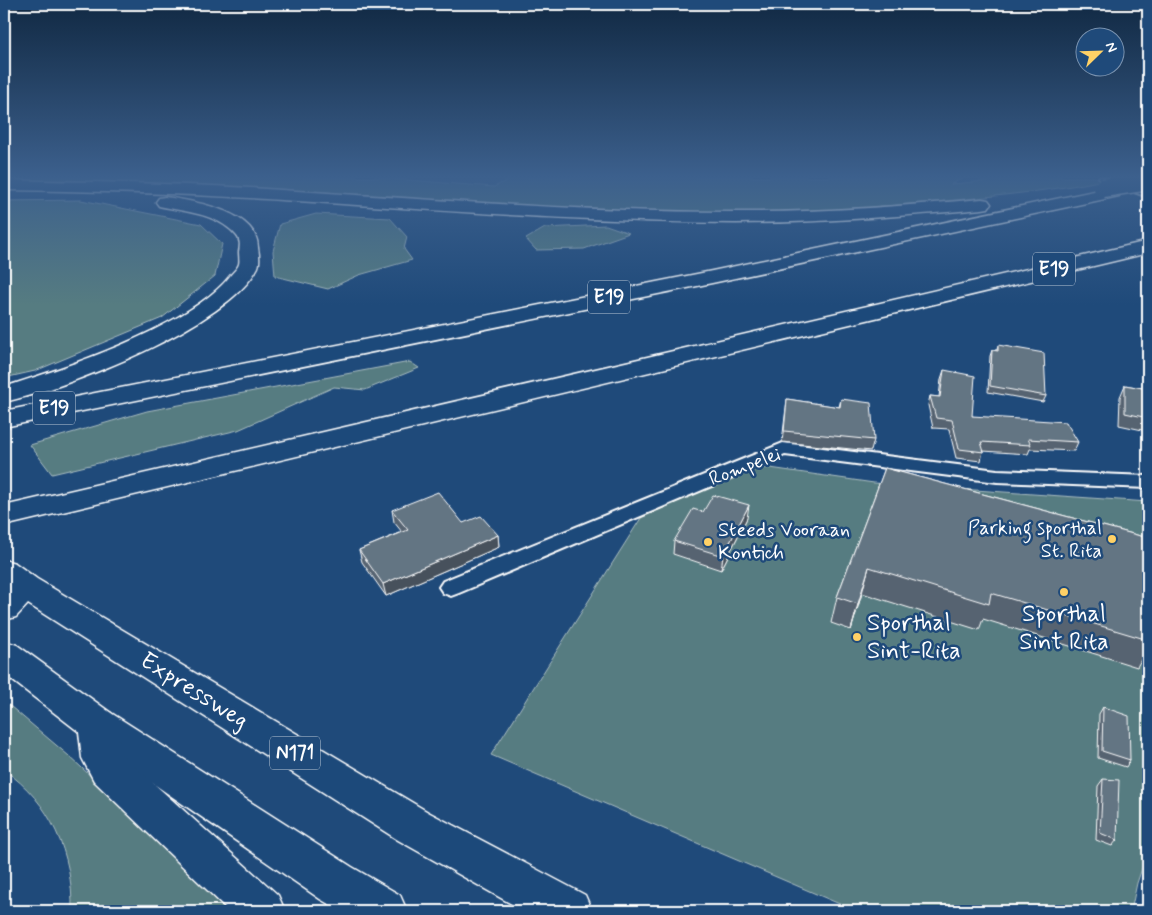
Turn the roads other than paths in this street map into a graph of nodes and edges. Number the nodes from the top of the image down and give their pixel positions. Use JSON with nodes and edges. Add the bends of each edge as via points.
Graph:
{"nodes":[{"id":1,"x":228,"y":220,"type":"edge"},
{"id":2,"x":961,"y":220,"type":"edge"},
{"id":3,"x":1148,"y":247,"type":"edge"},
{"id":4,"x":4,"y":394,"type":"edge"},
{"id":5,"x":4,"y":418,"type":"edge"},
{"id":6,"x":1148,"y":482,"type":"edge"},
{"id":7,"x":12,"y":516,"type":"edge"},
{"id":8,"x":451,"y":587,"type":"dead end"},
{"id":9,"x":11,"y":588,"type":"edge"},
{"id":10,"x":4,"y":655,"type":"edge"},
{"id":11,"x":97,"y":724,"type":"junction"},
{"id":12,"x":262,"y":911,"type":"edge"},
{"id":13,"x":384,"y":911,"type":"edge"},
{"id":14,"x":569,"y":911,"type":"edge"}],
"edges":[{"from":1,"to":4,"type":"highway","via":[[248,237],[251,255],[241,276],[225,294],[163,334],[64,375]]},
{"from":2,"to":5,"type":"highway","number":"E19","via":[[712,277]]},
{"from":3,"to":7,"type":"highway","number":"E19"},
{"from":6,"to":8,"type":"street","name":"Rompelei","via":[[997,476],[782,449]]},
{"from":9,"to":14,"type":"highway","name":"Expressweg","number":"N171","via":[[413,826]]},
{"from":10,"to":11,"type":"highway"},
{"from":11,"to":12,"type":"highway","via":[[102,758],[108,768]]},
{"from":11,"to":13,"type":"highway","via":[[336,883]]}]}
